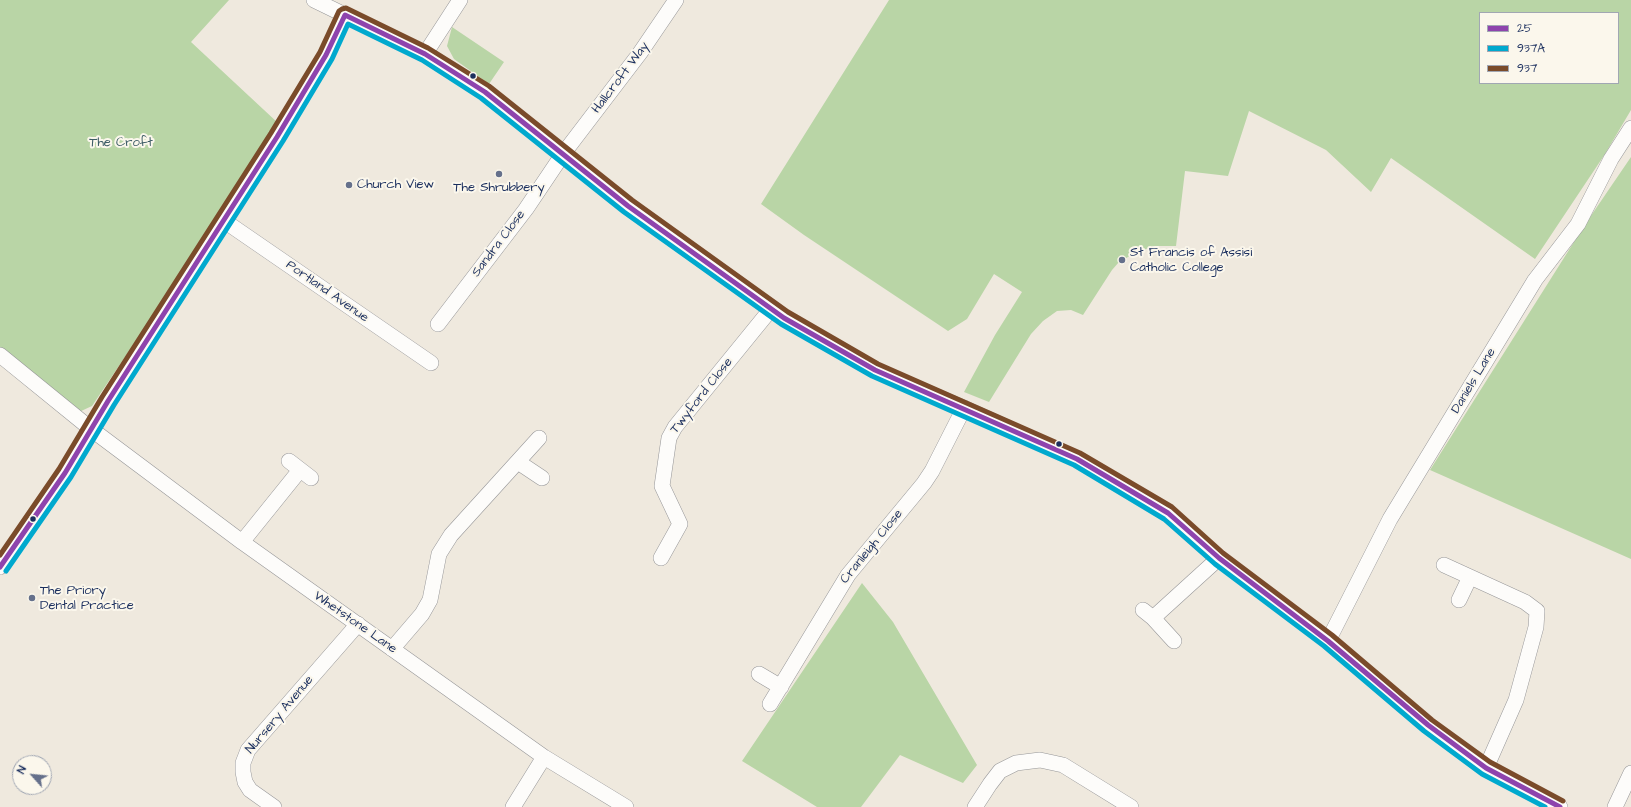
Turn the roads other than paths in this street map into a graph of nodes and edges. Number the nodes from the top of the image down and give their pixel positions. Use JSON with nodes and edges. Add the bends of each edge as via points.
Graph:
{"nodes":[{"id":1,"x":314,"y":0,"type":"edge"},
{"id":2,"x":460,"y":0,"type":"edge"},
{"id":3,"x":676,"y":0,"type":"edge"},
{"id":4,"x":345,"y":15,"type":"junction"},
{"id":5,"x":424,"y":54,"type":"junction"},
{"id":6,"x":1631,"y":128,"type":"edge"},
{"id":7,"x":563,"y":154,"type":"junction"},
{"id":8,"x":223,"y":220,"type":"junction"},
{"id":9,"x":771,"y":309,"type":"junction"},
{"id":10,"x":440,"y":315,"type":"dead end"},
{"id":11,"x":0,"y":355,"type":"edge"},
{"id":12,"x":431,"y":363,"type":"dead end"},
{"id":13,"x":964,"y":408,"type":"junction"},
{"id":14,"x":91,"y":429,"type":"junction"},
{"id":15,"x":539,"y":438,"type":"dead end"},
{"id":16,"x":518,"y":462,"type":"junction"},
{"id":17,"x":300,"y":470,"type":"dead end"},
{"id":18,"x":542,"y":478,"type":"dead end"},
{"id":19,"x":242,"y":542,"type":"junction"},
{"id":20,"x":661,"y":558,"type":"dead end"},
{"id":21,"x":1219,"y":558,"type":"junction"},
{"id":22,"x":1444,"y":565,"type":"dead end"},
{"id":23,"x":0,"y":567,"type":"edge"},
{"id":24,"x":1470,"y":577,"type":"junction"},
{"id":25,"x":1460,"y":600,"type":"dead end"},
{"id":26,"x":354,"y":622,"type":"junction"},
{"id":27,"x":1174,"y":641,"type":"dead end"},
{"id":28,"x":1328,"y":641,"type":"junction"},
{"id":29,"x":392,"y":649,"type":"junction"},
{"id":30,"x":760,"y":674,"type":"dead end"},
{"id":31,"x":782,"y":687,"type":"junction"},
{"id":32,"x":770,"y":704,"type":"dead end"},
{"id":33,"x":544,"y":757,"type":"junction"},
{"id":34,"x":1486,"y":768,"type":"junction"},
{"id":35,"x":1631,"y":773,"type":"edge"},
{"id":36,"x":274,"y":807,"type":"edge"},
{"id":37,"x":513,"y":807,"type":"edge"},
{"id":38,"x":626,"y":807,"type":"edge"},
{"id":39,"x":975,"y":807,"type":"edge"},
{"id":40,"x":1131,"y":807,"type":"edge"},
{"id":41,"x":1560,"y":807,"type":"edge"},
{"id":42,"x":1615,"y":807,"type":"edge"}],
"edges":[{"from":1,"to":4,"type":"street"},
{"from":2,"to":5,"type":"street"},
{"from":3,"to":7,"type":"street","name":"Hallcroft Way","via":[[640,53]]},
{"from":4,"to":5,"type":"street"},
{"from":4,"to":8,"type":"street","via":[[326,55]]},
{"from":5,"to":7,"type":"street","via":[[485,92]]},
{"from":6,"to":28,"type":"street","name":"Daniels Lane","via":[[1578,224],[1535,280],[1390,519]]},
{"from":7,"to":9,"type":"street","via":[[628,206]]},
{"from":7,"to":10,"type":"street","name":"Sandra Close","via":[[526,209]]},
{"from":8,"to":12,"type":"street","name":"Portland Avenue"},
{"from":8,"to":14,"type":"street"},
{"from":9,"to":13,"type":"street","via":[[875,370]]},
{"from":9,"to":20,"type":"street","name":"Twyford Close","via":[[674,428],[669,438],[662,486],[680,524]]},
{"from":11,"to":14,"type":"street","name":"Whetstone Lane"},
{"from":13,"to":21,"type":"street","via":[[1077,459],[1168,513]]},
{"from":13,"to":31,"type":"street","name":"Cranleigh Close","via":[[928,477],[848,575]]},
{"from":14,"to":19,"type":"street","name":"Whetstone Lane"},
{"from":14,"to":23,"type":"street","via":[[65,473]]},
{"from":15,"to":16,"type":"street"},
{"from":16,"to":18,"type":"street"},
{"from":16,"to":29,"type":"street","via":[[451,535],[439,554],[430,600],[422,614]]},
{"from":17,"to":19,"type":"street"},
{"from":19,"to":26,"type":"street","name":"Whetstone Lane"},
{"from":21,"to":27,"type":"street","via":[[1148,614]]},
{"from":21,"to":28,"type":"street"},
{"from":22,"to":24,"type":"street"},
{"from":24,"to":25,"type":"street"},
{"from":24,"to":34,"type":"street","via":[[1525,602],[1537,611],[1536,627],[1516,700]]},
{"from":26,"to":29,"type":"street","name":"Whetstone Lane"},
{"from":26,"to":36,"type":"street","name":"Nursery Avenue","via":[[248,750],[243,763],[245,782],[250,790]]},
{"from":28,"to":34,"type":"street","via":[[1428,725]]},
{"from":29,"to":33,"type":"street","name":"Whetstone Lane"},
{"from":30,"to":31,"type":"street"},
{"from":31,"to":32,"type":"street","name":"Cranleigh Close"},
{"from":33,"to":37,"type":"street"},
{"from":33,"to":38,"type":"street","name":"Whetstone Lane"},
{"from":34,"to":41,"type":"street"},
{"from":35,"to":42,"type":"street"},
{"from":39,"to":40,"type":"street","via":[[1000,771],[1016,763],[1040,760],[1064,765]]}]}
